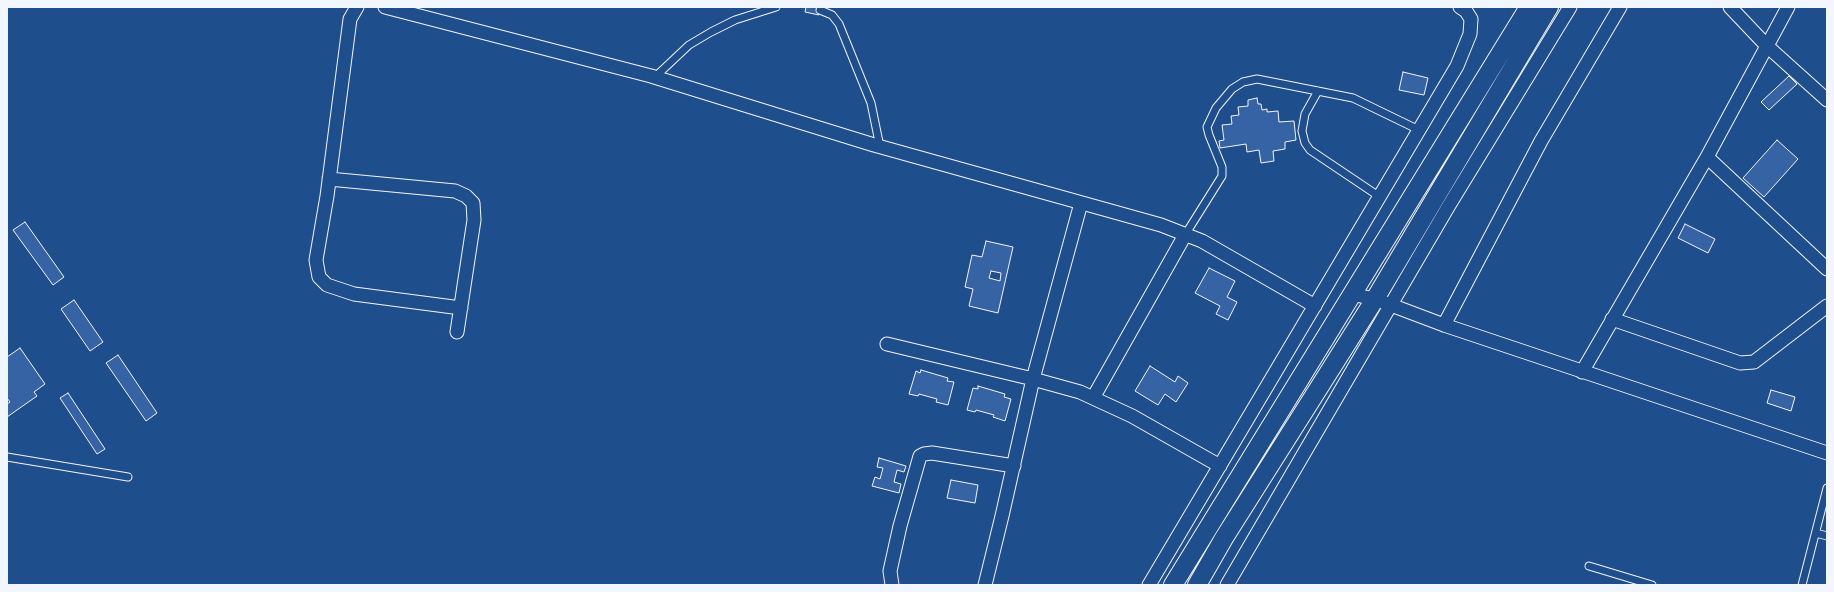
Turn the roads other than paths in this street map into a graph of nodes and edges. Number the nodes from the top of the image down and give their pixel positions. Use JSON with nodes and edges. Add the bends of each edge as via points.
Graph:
{"nodes":[{"id":1,"x":357,"y":7,"type":"edge"},
{"id":2,"x":385,"y":7,"type":"edge"},
{"id":3,"x":776,"y":7,"type":"edge"},
{"id":4,"x":1460,"y":7,"type":"edge"},
{"id":5,"x":1529,"y":7,"type":"edge"},
{"id":6,"x":1549,"y":7,"type":"edge"},
{"id":7,"x":1570,"y":7,"type":"edge"},
{"id":8,"x":1620,"y":7,"type":"edge"},
{"id":9,"x":1730,"y":7,"type":"edge"},
{"id":10,"x":1788,"y":7,"type":"edge"},
{"id":11,"x":820,"y":10,"type":"dead end"},
{"id":12,"x":1767,"y":46,"type":"junction"},
{"id":13,"x":655,"y":77,"type":"junction"},
{"id":14,"x":1318,"y":91,"type":"junction"},
{"id":15,"x":1827,"y":100,"type":"edge"},
{"id":16,"x":1419,"y":130,"type":"junction"},
{"id":17,"x":880,"y":147,"type":"junction"},
{"id":18,"x":1707,"y":157,"type":"junction"},
{"id":19,"x":329,"y":179,"type":"junction"},
{"id":20,"x":1380,"y":197,"type":"junction"},
{"id":21,"x":1081,"y":203,"type":"junction"},
{"id":22,"x":1185,"y":234,"type":"junction"},
{"id":23,"x":1827,"y":269,"type":"edge"},
{"id":24,"x":1351,"y":294,"type":"junction"},
{"id":25,"x":1383,"y":302,"type":"junction"},
{"id":26,"x":1315,"y":306,"type":"junction"},
{"id":27,"x":1827,"y":306,"type":"edge"},
{"id":28,"x":461,"y":308,"type":"junction"},
{"id":29,"x":1612,"y":319,"type":"junction"},
{"id":30,"x":1444,"y":325,"type":"junction"},
{"id":31,"x":457,"y":332,"type":"dead end"},
{"id":32,"x":887,"y":344,"type":"dead end"},
{"id":33,"x":1582,"y":372,"type":"junction"},
{"id":34,"x":1034,"y":379,"type":"junction"},
{"id":35,"x":1093,"y":398,"type":"junction"},
{"id":36,"x":1827,"y":453,"type":"edge"},
{"id":37,"x":7,"y":457,"type":"edge"},
{"id":38,"x":1014,"y":466,"type":"junction"},
{"id":39,"x":1220,"y":466,"type":"junction"},
{"id":40,"x":128,"y":477,"type":"dead end"},
{"id":41,"x":1827,"y":488,"type":"edge"},
{"id":42,"x":1816,"y":533,"type":"junction"},
{"id":43,"x":1827,"y":536,"type":"edge"},
{"id":44,"x":1589,"y":566,"type":"dead end"},
{"id":45,"x":892,"y":585,"type":"edge"},
{"id":46,"x":984,"y":585,"type":"edge"},
{"id":47,"x":1149,"y":585,"type":"edge"},
{"id":48,"x":1173,"y":585,"type":"edge"},
{"id":49,"x":1197,"y":585,"type":"edge"},
{"id":50,"x":1227,"y":585,"type":"edge"},
{"id":51,"x":1652,"y":585,"type":"edge"},
{"id":52,"x":1802,"y":585,"type":"edge"}],
"edges":[{"from":1,"to":19,"type":"street","via":[[350,19]]},
{"from":2,"to":13,"type":"street"},
{"from":3,"to":13,"type":"lane","via":[[735,20],[700,39]]},
{"from":4,"to":16,"type":"street","via":[[1466,11],[1470,19],[1470,34],[1457,66]]},
{"from":5,"to":24,"type":"street"},
{"from":6,"to":25,"type":"street"},
{"from":7,"to":25,"type":"street"},
{"from":8,"to":30,"type":"street","via":[[1541,141]]},
{"from":9,"to":12,"type":"street"},
{"from":10,"to":12,"type":"street"},
{"from":11,"to":17,"type":"lane","via":[[832,15],[839,24],[871,103]]},
{"from":12,"to":15,"type":"street"},
{"from":12,"to":18,"type":"street"},
{"from":13,"to":17,"type":"street"},
{"from":14,"to":16,"type":"lane","via":[[1353,98]]},
{"from":14,"to":20,"type":"lane","via":[[1305,114],[1302,131],[1305,143],[1310,150]]},
{"from":14,"to":22,"type":"lane","via":[[1258,79],[1243,82],[1232,90],[1216,108],[1207,127],[1222,167],[1222,176]]},
{"from":16,"to":20,"type":"street"},
{"from":17,"to":21,"type":"street"},
{"from":18,"to":23,"type":"street"},
{"from":18,"to":29,"type":"street"},
{"from":19,"to":28,"type":"street","via":[[316,260],[319,277],[327,285],[354,294]]},
{"from":19,"to":28,"type":"street","via":[[456,191],[466,196],[472,203],[474,220]]},
{"from":20,"to":26,"type":"street"},
{"from":21,"to":22,"type":"street"},
{"from":21,"to":34,"type":"street"},
{"from":22,"to":26,"type":"street","via":[[1202,241]]},
{"from":22,"to":35,"type":"street"},
{"from":24,"to":25,"type":"street"},
{"from":24,"to":48,"type":"street"},
{"from":25,"to":30,"type":"street"},
{"from":25,"to":49,"type":"street","via":[[1224,538]]},
{"from":25,"to":50,"type":"street","via":[[1335,403]]},
{"from":26,"to":39,"type":"street"},
{"from":27,"to":29,"type":"street","via":[[1754,362],[1740,362]]},
{"from":28,"to":31,"type":"street"},
{"from":29,"to":33,"type":"street"},
{"from":30,"to":33,"type":"street"},
{"from":32,"to":34,"type":"street"},
{"from":33,"to":36,"type":"street"},
{"from":34,"to":35,"type":"street"},
{"from":34,"to":38,"type":"street"},
{"from":35,"to":39,"type":"street","via":[[1132,416]]},
{"from":37,"to":40,"type":"lane"},
{"from":38,"to":45,"type":"street","via":[[932,453],[920,456],[890,571]]},
{"from":38,"to":46,"type":"street"},
{"from":39,"to":47,"type":"street"},
{"from":41,"to":42,"type":"lane"},
{"from":42,"to":43,"type":"lane"},
{"from":42,"to":52,"type":"lane"},
{"from":44,"to":51,"type":"lane"}]}
